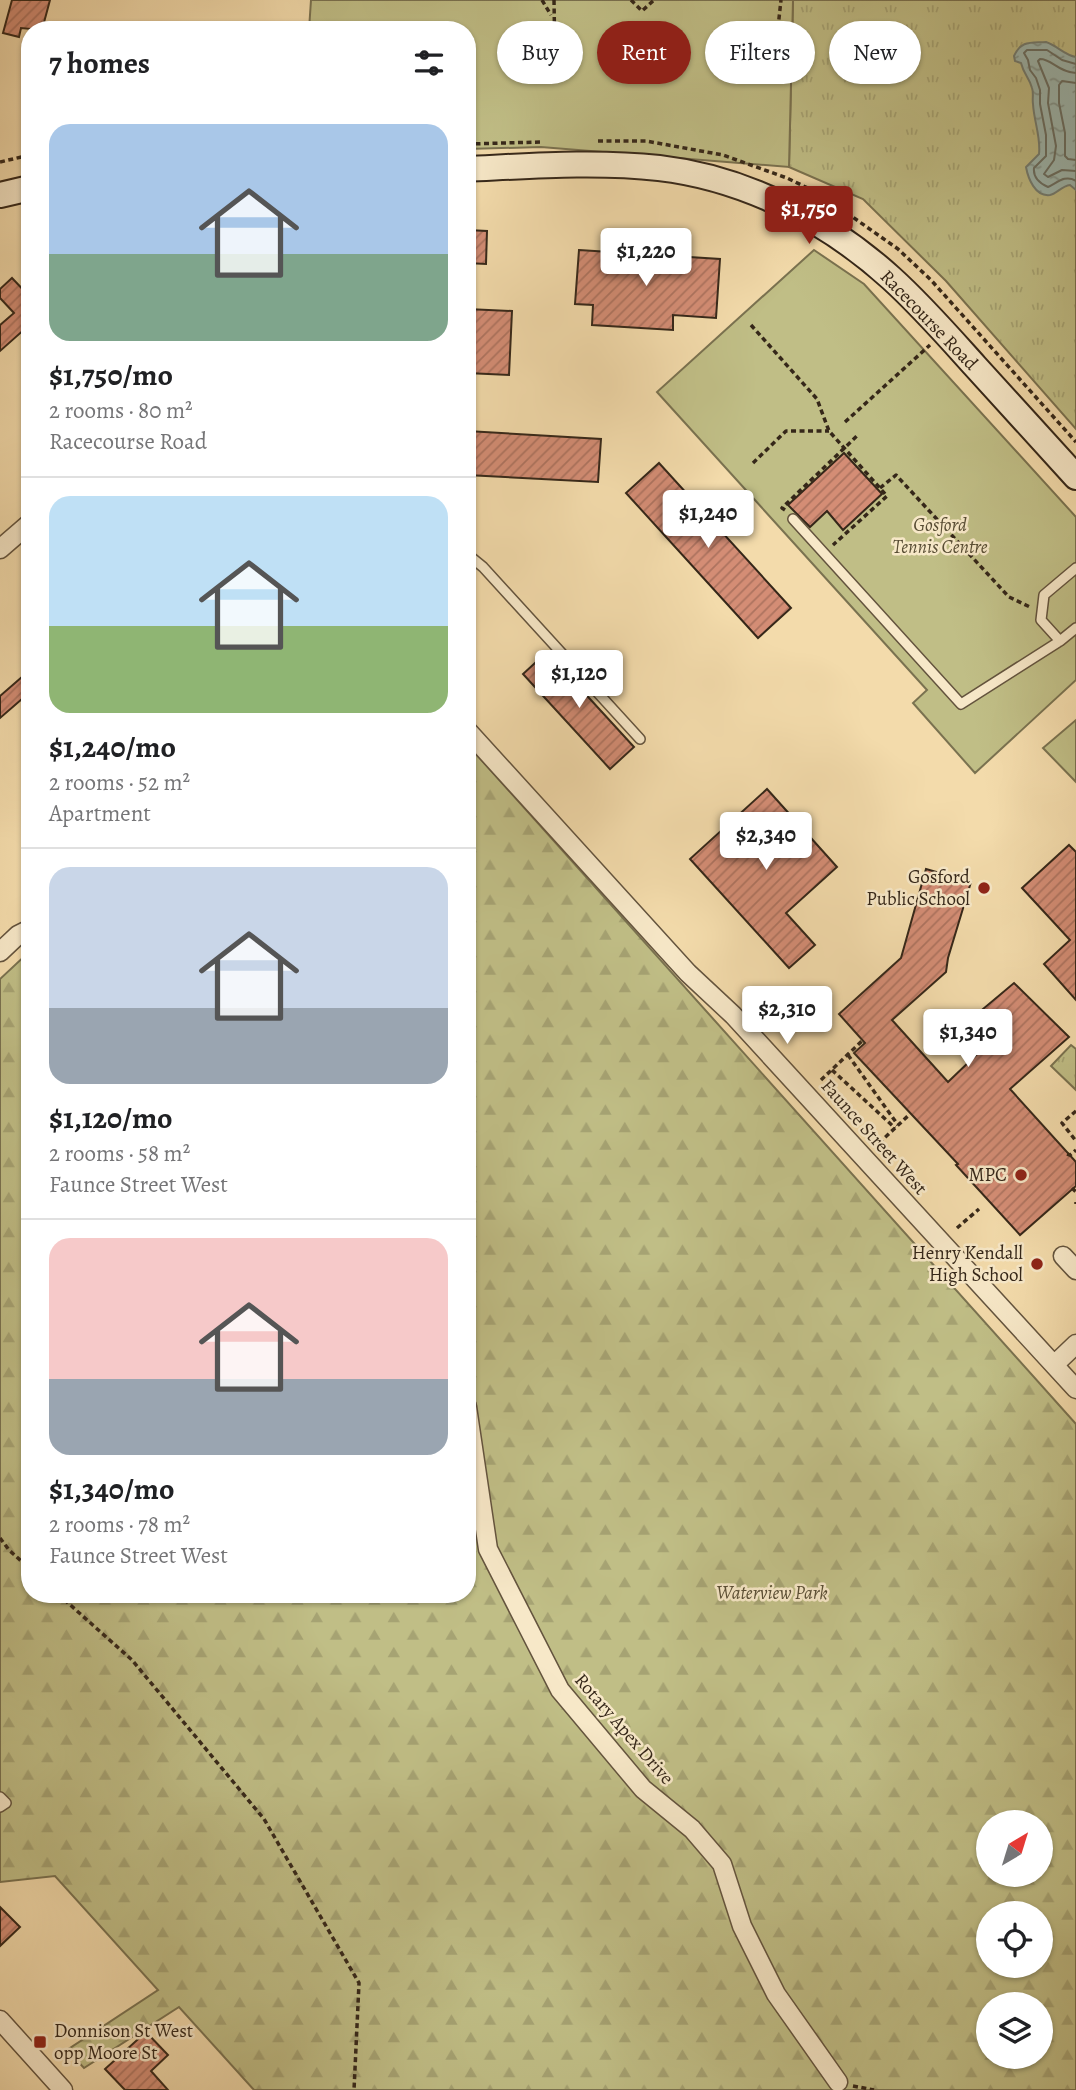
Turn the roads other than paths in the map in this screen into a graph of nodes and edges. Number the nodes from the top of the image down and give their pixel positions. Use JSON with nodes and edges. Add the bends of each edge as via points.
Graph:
{"nodes":[{"id":1,"x":476,"y":169,"type":"edge"},
{"id":2,"x":21,"y":190,"type":"edge"},
{"id":3,"x":0,"y":195,"type":"edge"},
{"id":4,"x":1076,"y":477,"type":"edge"},
{"id":5,"x":793,"y":519,"type":"road end"},
{"id":6,"x":21,"y":531,"type":"edge"},
{"id":7,"x":0,"y":549,"type":"edge"},
{"id":8,"x":476,"y":561,"type":"edge"},
{"id":9,"x":1076,"y":568,"type":"edge"},
{"id":10,"x":1076,"y":628,"type":"edge"},
{"id":11,"x":1060,"y":641,"type":"junction"},
{"id":12,"x":640,"y":739,"type":"dead end"},
{"id":13,"x":476,"y":740,"type":"edge"},
{"id":14,"x":21,"y":934,"type":"edge"},
{"id":15,"x":0,"y":952,"type":"edge"},
{"id":16,"x":1063,"y":1256,"type":"dead end"},
{"id":17,"x":1076,"y":1270,"type":"edge"},
{"id":18,"x":1076,"y":1344,"type":"edge"},
{"id":19,"x":1054,"y":1365,"type":"junction"},
{"id":20,"x":1076,"y":1390,"type":"edge"},
{"id":21,"x":476,"y":1468,"type":"edge"},
{"id":22,"x":0,"y":1797,"type":"edge"},
{"id":23,"x":0,"y":1807,"type":"edge"},
{"id":24,"x":0,"y":2020,"type":"edge"},
{"id":25,"x":838,"y":2082,"type":"dead end"},
{"id":26,"x":63,"y":2090,"type":"edge"}],
"edges":[{"from":1,"to":4,"type":"main road","name":"Racecourse Road","via":[[628,166],[693,174],[753,191],[811,220],[890,277]]},
{"from":2,"to":3,"type":"main road"},
{"from":5,"to":11,"type":"lane","via":[[961,704]]},
{"from":6,"to":7,"type":"street"},
{"from":8,"to":12,"type":"lane"},
{"from":9,"to":11,"type":"lane","via":[[1044,595],[1041,620]]},
{"from":10,"to":11,"type":"lane"},
{"from":13,"to":19,"type":"street","name":"Faunce Street West"},
{"from":14,"to":15,"type":"street"},
{"from":16,"to":17,"type":"street"},
{"from":18,"to":19,"type":"street"},
{"from":19,"to":20,"type":"street","name":"Faunce Street West"},
{"from":21,"to":25,"type":"street","name":"Rotary Apex Drive","via":[[488,1549],[560,1690],[643,1789],[692,1829],[722,1864],[742,1926],[776,1994]]},
{"from":22,"to":23,"type":"lane","via":[[6,1803]]},
{"from":24,"to":26,"type":"street"}]}
